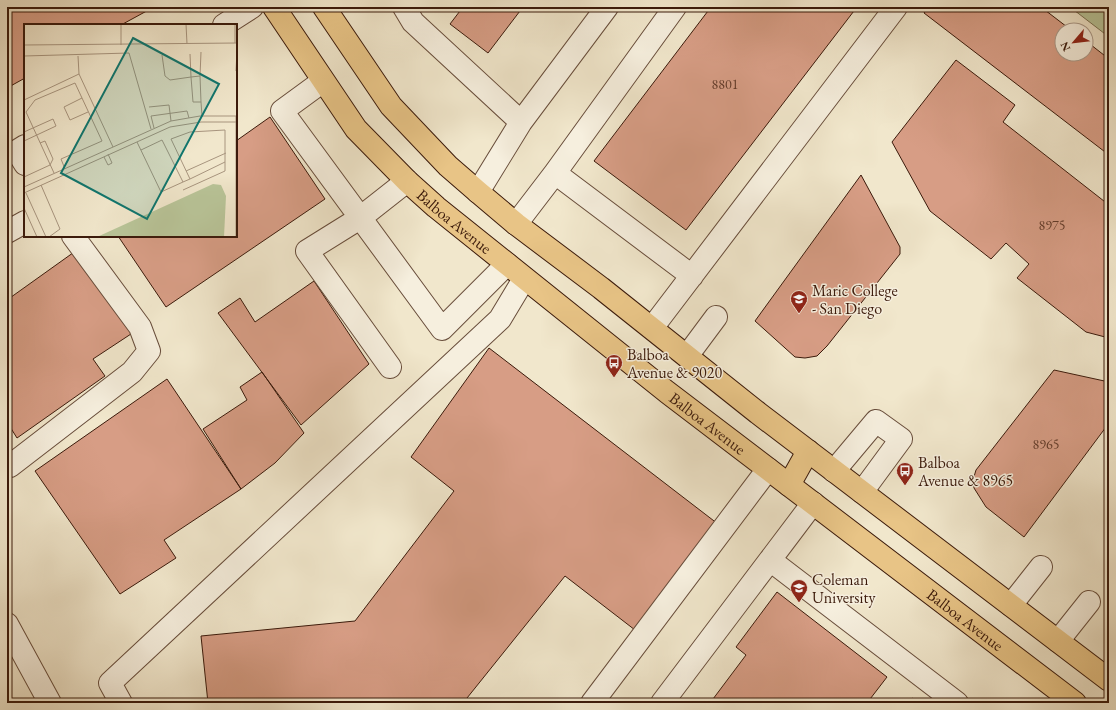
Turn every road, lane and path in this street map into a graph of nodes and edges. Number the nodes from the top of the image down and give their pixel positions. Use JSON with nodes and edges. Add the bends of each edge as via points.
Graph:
{"nodes":[{"id":1,"x":252,"y":7,"type":"edge"},
{"id":2,"x":274,"y":7,"type":"edge"},
{"id":3,"x":324,"y":7,"type":"edge"},
{"id":4,"x":404,"y":7,"type":"edge"},
{"id":5,"x":607,"y":7,"type":"edge"},
{"id":6,"x":675,"y":7,"type":"edge"},
{"id":7,"x":896,"y":7,"type":"edge"},
{"id":8,"x":226,"y":24,"type":"edge"},
{"id":9,"x":323,"y":81,"type":"junction"},
{"id":10,"x":521,"y":122,"type":"junction"},
{"id":11,"x":555,"y":173,"type":"junction"},
{"id":12,"x":407,"y":181,"type":"junction"},
{"id":13,"x":478,"y":192,"type":"junction"},
{"id":14,"x":360,"y":218,"type":"junction"},
{"id":15,"x":24,"y":223,"type":"edge"},
{"id":16,"x":516,"y":224,"type":"junction"},
{"id":17,"x":7,"y":232,"type":"edge"},
{"id":18,"x":74,"y":237,"type":"edge"},
{"id":19,"x":507,"y":264,"type":"junction"},
{"id":20,"x":692,"y":276,"type":"junction"},
{"id":21,"x":524,"y":279,"type":"junction"},
{"id":22,"x":716,"y":317,"type":"dead end"},
{"id":23,"x":652,"y":328,"type":"junction"},
{"id":24,"x":687,"y":356,"type":"junction"},
{"id":25,"x":390,"y":366,"type":"dead end"},
{"id":26,"x":808,"y":451,"type":"junction"},
{"id":27,"x":10,"y":466,"type":"dead end"},
{"id":28,"x":768,"y":469,"type":"junction"},
{"id":29,"x":834,"y":471,"type":"junction"},
{"id":30,"x":789,"y":485,"type":"junction"},
{"id":31,"x":862,"y":492,"type":"junction"},
{"id":32,"x":813,"y":503,"type":"junction"},
{"id":33,"x":770,"y":560,"type":"junction"},
{"id":34,"x":1041,"y":567,"type":"dead end"},
{"id":35,"x":1089,"y":602,"type":"dead end"},
{"id":36,"x":1011,"y":605,"type":"junction"},
{"id":37,"x":7,"y":624,"type":"edge"},
{"id":38,"x":1058,"y":641,"type":"junction"},
{"id":39,"x":1109,"y":680,"type":"edge"},
{"id":40,"x":50,"y":703,"type":"edge"},
{"id":41,"x":121,"y":703,"type":"edge"},
{"id":42,"x":592,"y":703,"type":"edge"},
{"id":43,"x":662,"y":703,"type":"edge"},
{"id":44,"x":957,"y":703,"type":"edge"},
{"id":45,"x":1073,"y":703,"type":"edge"}],
"edges":[{"from":1,"to":8,"type":"street"},
{"from":2,"to":9,"type":"main road","name":"Balboa Avenue"},
{"from":3,"to":13,"type":"main road","via":[[391,106],[448,166]]},
{"from":4,"to":10,"type":"street","via":[[413,22]]},
{"from":5,"to":10,"type":"street"},
{"from":6,"to":11,"type":"street"},
{"from":7,"to":20,"type":"street"},
{"from":9,"to":12,"type":"main road","name":"Balboa Avenue","via":[[356,128]]},
{"from":9,"to":14,"type":"street","via":[[282,111]]},
{"from":10,"to":13,"type":"street"},
{"from":11,"to":16,"type":"street"},
{"from":11,"to":20,"type":"street"},
{"from":12,"to":14,"type":"street"},
{"from":12,"to":19,"type":"main road","name":"Balboa Avenue"},
{"from":13,"to":16,"type":"main road"},
{"from":14,"to":19,"type":"street","via":[[442,329]]},
{"from":14,"to":25,"type":"street","via":[[307,251]]},
{"from":15,"to":17,"type":"street"},
{"from":16,"to":23,"type":"main road"},
{"from":18,"to":27,"type":"street","via":[[140,327],[148,351],[132,372]]},
{"from":19,"to":21,"type":"main road","name":"Balboa Avenue"},
{"from":20,"to":23,"type":"street"},
{"from":21,"to":28,"type":"main road","name":"Balboa Avenue"},
{"from":21,"to":41,"type":"street","via":[[500,319],[110,683]]},
{"from":22,"to":24,"type":"street"},
{"from":23,"to":24,"type":"main road"},
{"from":24,"to":26,"type":"main road"},
{"from":26,"to":29,"type":"main road"},
{"from":26,"to":30,"type":"main road"},
{"from":28,"to":30,"type":"main road","name":"Balboa Avenue"},
{"from":28,"to":42,"type":"street"},
{"from":29,"to":31,"type":"main road"},
{"from":29,"to":31,"type":"street","via":[[876,421],[901,439]]},
{"from":30,"to":32,"type":"main road","name":"Balboa Avenue"},
{"from":31,"to":36,"type":"main road"},
{"from":32,"to":33,"type":"street"},
{"from":32,"to":45,"type":"main road","name":"Balboa Avenue"},
{"from":33,"to":43,"type":"street"},
{"from":33,"to":44,"type":"street"},
{"from":34,"to":36,"type":"street"},
{"from":35,"to":38,"type":"street"},
{"from":36,"to":38,"type":"main road"},
{"from":37,"to":40,"type":"street"},
{"from":38,"to":39,"type":"main road"}]}
